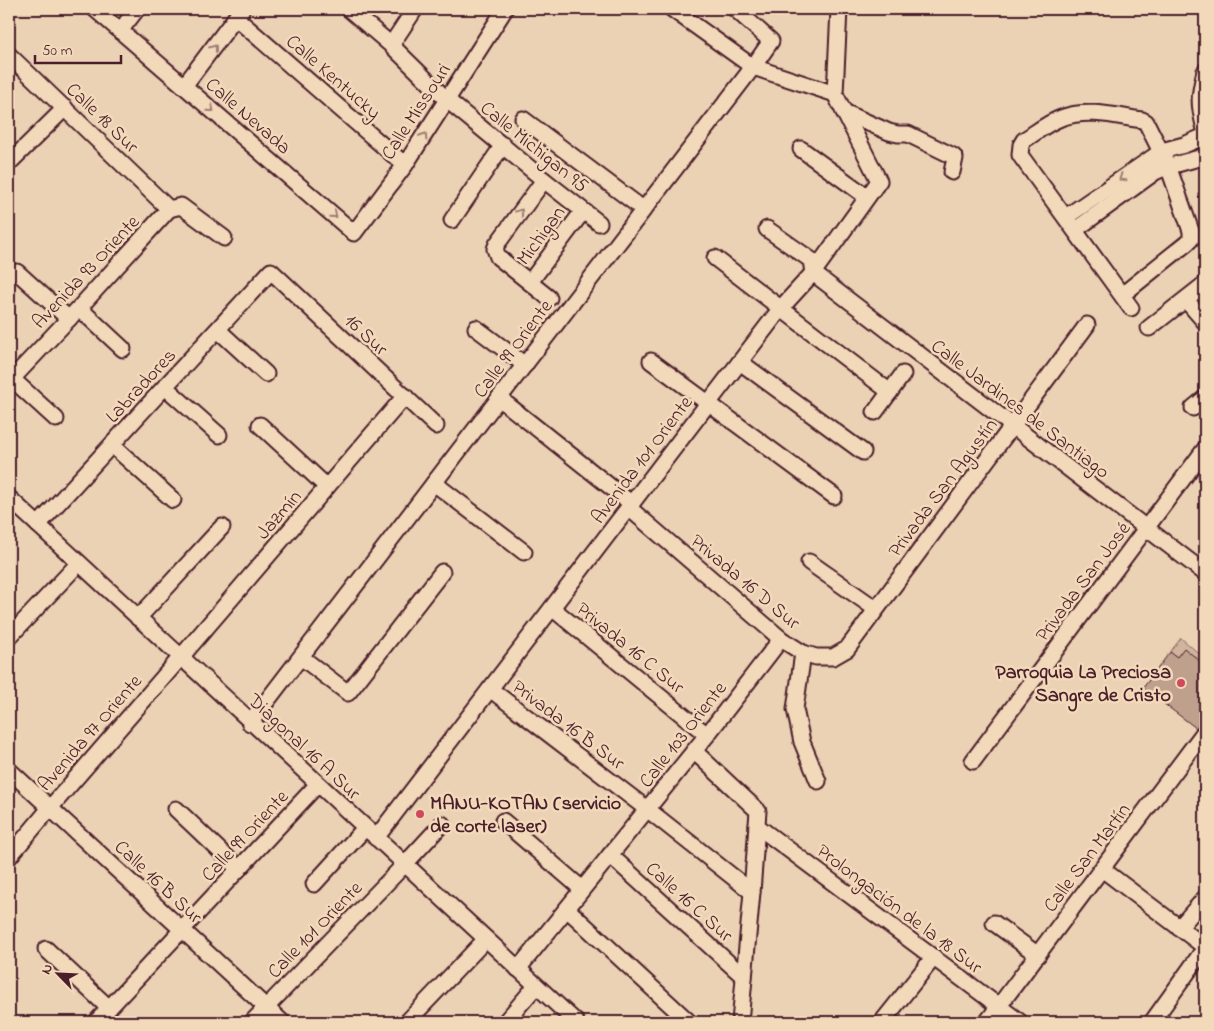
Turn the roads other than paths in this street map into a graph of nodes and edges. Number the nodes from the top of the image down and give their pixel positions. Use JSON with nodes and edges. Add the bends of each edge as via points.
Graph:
{"nodes":[{"id":1,"x":95,"y":9,"type":"edge"},
{"id":2,"x":137,"y":9,"type":"edge"},
{"id":3,"x":349,"y":9,"type":"edge"},
{"id":4,"x":415,"y":9,"type":"edge"},
{"id":5,"x":505,"y":9,"type":"edge"},
{"id":6,"x":672,"y":9,"type":"edge"},
{"id":7,"x":735,"y":9,"type":"edge"},
{"id":8,"x":839,"y":9,"type":"edge"},
{"id":9,"x":239,"y":13,"type":"edge"},
{"id":10,"x":120,"y":31,"type":"junction"},
{"id":11,"x":391,"y":45,"type":"junction"},
{"id":12,"x":9,"y":55,"type":"edge"},
{"id":13,"x":752,"y":67,"type":"junction"},
{"id":14,"x":1205,"y":71,"type":"edge"},
{"id":15,"x":184,"y":86,"type":"junction"},
{"id":16,"x":835,"y":94,"type":"junction"},
{"id":17,"x":446,"y":99,"type":"junction"},
{"id":18,"x":65,"y":108,"type":"junction"},
{"id":19,"x":844,"y":112,"type":"junction"},
{"id":20,"x":523,"y":119,"type":"dead end"},
{"id":21,"x":1205,"y":129,"type":"edge"},
{"id":22,"x":1205,"y":136,"type":"edge"},
{"id":23,"x":503,"y":145,"type":"junction"},
{"id":24,"x":801,"y":149,"type":"dead end"},
{"id":25,"x":1162,"y":150,"type":"junction"},
{"id":26,"x":1205,"y":156,"type":"edge"},
{"id":27,"x":9,"y":164,"type":"edge"},
{"id":28,"x":405,"y":165,"type":"junction"},
{"id":29,"x":1168,"y":166,"type":"junction"},
{"id":30,"x":952,"y":172,"type":"dead end"},
{"id":31,"x":544,"y":180,"type":"junction"},
{"id":32,"x":867,"y":198,"type":"junction"},
{"id":33,"x":169,"y":209,"type":"junction"},
{"id":34,"x":642,"y":209,"type":"junction"},
{"id":35,"x":583,"y":211,"type":"junction"},
{"id":36,"x":452,"y":220,"type":"dead end"},
{"id":37,"x":599,"y":223,"type":"dead end"},
{"id":38,"x":1070,"y":224,"type":"junction"},
{"id":39,"x":767,"y":229,"type":"dead end"},
{"id":40,"x":354,"y":232,"type":"joint"},
{"id":41,"x":224,"y":238,"type":"dead end"},
{"id":42,"x":715,"y":258,"type":"dead end"},
{"id":43,"x":17,"y":272,"type":"dead end"},
{"id":44,"x":271,"y":272,"type":"joint"},
{"id":45,"x":813,"y":273,"type":"junction"},
{"id":46,"x":530,"y":282,"type":"junction"},
{"id":47,"x":1205,"y":284,"type":"edge"},
{"id":48,"x":1122,"y":295,"type":"junction"},
{"id":49,"x":549,"y":298,"type":"dead end"},
{"id":50,"x":1186,"y":300,"type":"junction"},
{"id":51,"x":781,"y":308,"type":"junction"},
{"id":52,"x":1131,"y":308,"type":"dead end"},
{"id":53,"x":74,"y":314,"type":"junction"},
{"id":54,"x":1205,"y":322,"type":"edge"},
{"id":55,"x":1087,"y":325,"type":"dead end"},
{"id":56,"x":476,"y":328,"type":"dead end"},
{"id":57,"x":1149,"y":328,"type":"dead end"},
{"id":58,"x":218,"y":330,"type":"junction"},
{"id":59,"x":123,"y":349,"type":"dead end"},
{"id":60,"x":651,"y":361,"type":"dead end"},
{"id":61,"x":740,"y":362,"type":"junction"},
{"id":62,"x":525,"y":365,"type":"junction"},
{"id":63,"x":266,"y":374,"type":"dead end"},
{"id":64,"x":903,"y":374,"type":"dead end"},
{"id":65,"x":10,"y":379,"type":"edge"},
{"id":66,"x":165,"y":387,"type":"junction"},
{"id":67,"x":890,"y":392,"type":"junction"},
{"id":68,"x":405,"y":396,"type":"junction"},
{"id":69,"x":499,"y":398,"type":"junction"},
{"id":70,"x":1205,"y":398,"type":"edge"},
{"id":71,"x":708,"y":404,"type":"junction"},
{"id":72,"x":1193,"y":408,"type":"dead end"},
{"id":73,"x":875,"y":412,"type":"dead end"},
{"id":74,"x":56,"y":419,"type":"dead end"},
{"id":75,"x":260,"y":425,"type":"dead end"},
{"id":76,"x":436,"y":426,"type":"dead end"},
{"id":77,"x":1012,"y":426,"type":"junction"},
{"id":78,"x":219,"y":435,"type":"dead end"},
{"id":79,"x":112,"y":445,"type":"junction"},
{"id":80,"x":1205,"y":449,"type":"edge"},
{"id":81,"x":863,"y":452,"type":"dead end"},
{"id":82,"x":434,"y":483,"type":"junction"},
{"id":83,"x":327,"y":487,"type":"junction"},
{"id":84,"x":834,"y":496,"type":"dead end"},
{"id":85,"x":9,"y":498,"type":"edge"},
{"id":86,"x":174,"y":500,"type":"dead end"},
{"id":87,"x":630,"y":506,"type":"junction"},
{"id":88,"x":38,"y":525,"type":"junction"},
{"id":89,"x":222,"y":527,"type":"dead end"},
{"id":90,"x":1146,"y":528,"type":"junction"},
{"id":91,"x":524,"y":552,"type":"dead end"},
{"id":92,"x":809,"y":562,"type":"dead end"},
{"id":93,"x":79,"y":563,"type":"junction"},
{"id":94,"x":442,"y":572,"type":"dead end"},
{"id":95,"x":1205,"y":573,"type":"edge"},
{"id":96,"x":552,"y":608,"type":"junction"},
{"id":97,"x":876,"y":610,"type":"junction"},
{"id":98,"x":138,"y":618,"type":"junction"},
{"id":99,"x":9,"y":637,"type":"edge"},
{"id":100,"x":782,"y":639,"type":"junction"},
{"id":101,"x":847,"y":649,"type":"joint"},
{"id":102,"x":803,"y":653,"type":"junction"},
{"id":103,"x":181,"y":657,"type":"junction"},
{"id":104,"x":301,"y":657,"type":"junction"},
{"id":105,"x":490,"y":689,"type":"junction"},
{"id":106,"x":250,"y":723,"type":"junction"},
{"id":107,"x":1205,"y":731,"type":"edge"},
{"id":108,"x":707,"y":735,"type":"junction"},
{"id":109,"x":694,"y":751,"type":"junction"},
{"id":110,"x":974,"y":761,"type":"dead end"},
{"id":111,"x":9,"y":770,"type":"edge"},
{"id":112,"x":818,"y":782,"type":"dead end"},
{"id":113,"x":318,"y":784,"type":"junction"},
{"id":114,"x":50,"y":808,"type":"junction"},
{"id":115,"x":176,"y":809,"type":"dead end"},
{"id":116,"x":647,"y":809,"type":"junction"},
{"id":117,"x":757,"y":818,"type":"junction"},
{"id":118,"x":502,"y":821,"type":"dead end"},
{"id":119,"x":442,"y":824,"type":"dead end"},
{"id":120,"x":371,"y":833,"type":"junction"},
{"id":121,"x":610,"y":855,"type":"junction"},
{"id":122,"x":9,"y":857,"type":"edge"},
{"id":123,"x":405,"y":864,"type":"junction"},
{"id":124,"x":240,"y":869,"type":"junction"},
{"id":125,"x":1102,"y":869,"type":"junction"},
{"id":126,"x":314,"y":884,"type":"dead end"},
{"id":127,"x":582,"y":889,"type":"junction"},
{"id":128,"x":752,"y":892,"type":"junction"},
{"id":129,"x":1205,"y":898,"type":"edge"},
{"id":130,"x":567,"y":909,"type":"junction"},
{"id":131,"x":994,"y":923,"type":"dead end"},
{"id":132,"x":1180,"y":928,"type":"junction"},
{"id":133,"x":182,"y":930,"type":"junction"},
{"id":134,"x":486,"y":939,"type":"junction"},
{"id":135,"x":1205,"y":948,"type":"edge"},
{"id":136,"x":46,"y":949,"type":"dead end"},
{"id":137,"x":1038,"y":955,"type":"junction"},
{"id":138,"x":934,"y":957,"type":"junction"},
{"id":139,"x":518,"y":969,"type":"junction"},
{"id":140,"x":744,"y":977,"type":"junction"},
{"id":141,"x":536,"y":986,"type":"junction"},
{"id":142,"x":999,"y":1007,"type":"junction"},
{"id":143,"x":110,"y":1008,"type":"junction"},
{"id":144,"x":266,"y":1008,"type":"junction"},
{"id":145,"x":96,"y":1022,"type":"edge"},
{"id":146,"x":252,"y":1022,"type":"edge"},
{"id":147,"x":282,"y":1022,"type":"edge"},
{"id":148,"x":408,"y":1022,"type":"edge"},
{"id":149,"x":505,"y":1022,"type":"edge"},
{"id":150,"x":576,"y":1022,"type":"edge"},
{"id":151,"x":690,"y":1022,"type":"edge"},
{"id":152,"x":740,"y":1022,"type":"edge"},
{"id":153,"x":882,"y":1022,"type":"edge"},
{"id":154,"x":987,"y":1022,"type":"edge"},
{"id":155,"x":1020,"y":1022,"type":"edge"},
{"id":156,"x":1152,"y":1022,"type":"edge"}],
"edges":[{"from":1,"to":10,"type":"street","name":"Calle Nevada"},
{"from":2,"to":10,"type":"street"},
{"from":3,"to":11,"type":"street","name":"Calle Michigan 95"},
{"from":4,"to":11,"type":"street"},
{"from":5,"to":17,"type":"street","name":"Calle Missouri"},
{"from":6,"to":13,"type":"street"},
{"from":7,"to":13,"type":"street","name":"Calle 99 Oriente","via":[[771,41]]},
{"from":8,"to":16,"type":"street"},
{"from":15,"to":9,"type":"street","one_way":true},
{"from":9,"to":28,"type":"street","name":"Calle Kentucky"},
{"from":10,"to":15,"type":"street","name":"Calle Nevada"},
{"from":11,"to":17,"type":"street","name":"Calle Michigan 95"},
{"from":12,"to":18,"type":"street","name":"Calle 18 Sur"},
{"from":13,"to":16,"type":"street"},
{"from":13,"to":34,"type":"street","name":"Calle 99 Oriente"},
{"from":14,"to":21,"type":"street","via":[[1199,103]]},
{"from":15,"to":40,"type":"street","name":"Calle Nevada","one_way":true},
{"from":16,"to":19,"type":"street","name":"Avenida 101 Oriente"},
{"from":17,"to":23,"type":"street","name":"Calle Michigan 95"},
{"from":28,"to":17,"type":"street","name":"Calle Missouri","one_way":true},
{"from":18,"to":27,"type":"street"},
{"from":18,"to":33,"type":"street","name":"Calle 18 Sur"},
{"from":19,"to":30,"type":"street","via":[[889,132],[908,134],[953,156]]},
{"from":19,"to":32,"type":"street","name":"Avenida 101 Oriente","via":[[879,181]]},
{"from":20,"to":34,"type":"street"},
{"from":22,"to":25,"type":"street"},
{"from":23,"to":31,"type":"street","name":"Calle Michigan 95"},
{"from":23,"to":36,"type":"street"},
{"from":24,"to":32,"type":"street"},
{"from":25,"to":29,"type":"street"},
{"from":25,"to":38,"type":"street","one_way":true},
{"from":25,"to":38,"type":"street","via":[[1146,122],[1090,113],[1060,118],[1024,140],[1020,155]]},
{"from":26,"to":29,"type":"street"},
{"from":28,"to":40,"type":"street","name":"Calle Missouri"},
{"from":29,"to":38,"type":"street"},
{"from":29,"to":48,"type":"street","via":[[1191,238]]},
{"from":31,"to":35,"type":"street","name":"Calle Michigan 95"},
{"from":46,"to":31,"type":"street","one_way":true,"via":[[498,257],[495,249]]},
{"from":32,"to":45,"type":"street","name":"Avenida 101 Oriente"},
{"from":33,"to":41,"type":"street","via":[[181,206]]},
{"from":33,"to":53,"type":"street","name":"Avenida 93 Oriente"},
{"from":34,"to":62,"type":"street","name":"Calle 99 Oriente"},
{"from":35,"to":37,"type":"street","name":"Calle Michigan 95"},
{"from":35,"to":46,"type":"street","name":"Michigan"},
{"from":38,"to":48,"type":"street"},
{"from":39,"to":45,"type":"street","via":[[811,260]]},
{"from":42,"to":51,"type":"street"},
{"from":43,"to":53,"type":"street"},
{"from":44,"to":58,"type":"street","name":"Labradores"},
{"from":44,"to":68,"type":"street","name":"16 Sur"},
{"from":45,"to":51,"type":"street","name":"Avenida 101 Oriente"},
{"from":45,"to":77,"type":"street","name":"Calle Jardines de Santiago"},
{"from":46,"to":49,"type":"street"},
{"from":47,"to":50,"type":"street"},
{"from":48,"to":52,"type":"street"},
{"from":50,"to":54,"type":"street"},
{"from":50,"to":57,"type":"street"},
{"from":51,"to":61,"type":"street","name":"Avenida 101 Oriente"},
{"from":51,"to":67,"type":"street"},
{"from":53,"to":59,"type":"street"},
{"from":53,"to":65,"type":"street","name":"Avenida 93 Oriente"},
{"from":55,"to":77,"type":"street","name":"Privada San Agustín"},
{"from":56,"to":62,"type":"street"},
{"from":58,"to":63,"type":"street"},
{"from":58,"to":66,"type":"street","name":"Labradores"},
{"from":60,"to":71,"type":"street"},
{"from":61,"to":71,"type":"street","name":"Avenida 101 Oriente"},
{"from":61,"to":81,"type":"street"},
{"from":62,"to":69,"type":"street","name":"Calle 99 Oriente"},
{"from":64,"to":67,"type":"street"},
{"from":65,"to":74,"type":"street"},
{"from":66,"to":78,"type":"street"},
{"from":66,"to":79,"type":"street","name":"Labradores"},
{"from":67,"to":73,"type":"street"},
{"from":68,"to":76,"type":"street","name":"16 Sur"},
{"from":68,"to":83,"type":"street","name":"Jazmín"},
{"from":69,"to":82,"type":"street","name":"Calle 99 Oriente"},
{"from":69,"to":87,"type":"street","name":"Privada 16 D Sur"},
{"from":70,"to":72,"type":"street"},
{"from":71,"to":84,"type":"street"},
{"from":71,"to":87,"type":"street","name":"Avenida 101 Oriente"},
{"from":75,"to":83,"type":"street"},
{"from":77,"to":90,"type":"street","name":"Calle Jardines de Santiago"},
{"from":77,"to":97,"type":"street","name":"Privada San Agustín"},
{"from":79,"to":86,"type":"street"},
{"from":79,"to":88,"type":"street","name":"Labradores"},
{"from":80,"to":90,"type":"street","name":"Privada San José"},
{"from":82,"to":91,"type":"street"},
{"from":82,"to":104,"type":"street","name":"Calle 99 Oriente"},
{"from":83,"to":103,"type":"street","name":"Jazmín"},
{"from":85,"to":88,"type":"street","name":"Diagonal 16 A Sur"},
{"from":87,"to":96,"type":"street","name":"Avenida 101 Oriente"},
{"from":87,"to":100,"type":"street","name":"Privada 16 D Sur"},
{"from":88,"to":93,"type":"street","name":"Diagonal 16 A Sur"},
{"from":89,"to":98,"type":"street"},
{"from":90,"to":95,"type":"street","name":"Calle Jardines de Santiago"},
{"from":90,"to":110,"type":"street","name":"Privada San José"},
{"from":92,"to":97,"type":"street"},
{"from":93,"to":98,"type":"street","name":"Diagonal 16 A Sur"},
{"from":93,"to":99,"type":"street"},
{"from":94,"to":104,"type":"street","via":[[348,693]]},
{"from":96,"to":105,"type":"street","name":"Avenida 101 Oriente"},
{"from":96,"to":108,"type":"street","name":"Privada 16 C Sur"},
{"from":97,"to":101,"type":"street","name":"Privada San Agustín"},
{"from":98,"to":103,"type":"street","name":"Diagonal 16 A Sur"},
{"from":100,"to":102,"type":"street","name":"Privada 16 D Sur"},
{"from":100,"to":108,"type":"street","name":"Calle 103 Oriente"},
{"from":101,"to":102,"type":"street","name":"Privada 16 D Sur","via":[[833,657]]},
{"from":102,"to":112,"type":"street","via":[[795,709],[802,742]]},
{"from":103,"to":106,"type":"street","name":"Diagonal 16 A Sur"},
{"from":103,"to":114,"type":"street","name":"Avenida 97 Oriente"},
{"from":104,"to":106,"type":"street","name":"Calle 99 Oriente"},
{"from":105,"to":116,"type":"street","name":"Privada 16 B Sur"},
{"from":105,"to":120,"type":"street","name":"Avenida 101 Oriente"},
{"from":106,"to":113,"type":"street","name":"Diagonal 16 A Sur"},
{"from":107,"to":125,"type":"street","name":"Calle San Martín"},
{"from":108,"to":109,"type":"street","name":"Calle 103 Oriente"},
{"from":109,"to":116,"type":"street","name":"Calle 103 Oriente"},
{"from":109,"to":117,"type":"street","name":"Prolongación de la 18 Sur"},
{"from":111,"to":114,"type":"street","name":"Calle 16 B Sur"},
{"from":113,"to":120,"type":"street","name":"Diagonal 16 A Sur"},
{"from":113,"to":124,"type":"street","name":"Calle 99 Oriente"},
{"from":114,"to":122,"type":"street","name":"Avenida 97 Oriente"},
{"from":114,"to":133,"type":"street","name":"Calle 16 B Sur"},
{"from":115,"to":124,"type":"street"},
{"from":116,"to":121,"type":"street","name":"Calle 103 Oriente"},
{"from":116,"to":128,"type":"street"},
{"from":117,"to":128,"type":"street"},
{"from":117,"to":138,"type":"street","name":"Prolongación de la 18 Sur"},
{"from":118,"to":127,"type":"street"},
{"from":119,"to":123,"type":"street","name":"Calle 101 Oriente"},
{"from":120,"to":123,"type":"street","name":"Diagonal 16 A Sur"},
{"from":120,"to":126,"type":"street","name":"Avenida 101 Oriente"},
{"from":121,"to":127,"type":"street","name":"Calle 103 Oriente"},
{"from":121,"to":140,"type":"street","name":"Calle 16 C Sur"},
{"from":123,"to":134,"type":"street","name":"Diagonal 16 A Sur"},
{"from":123,"to":144,"type":"street","name":"Calle 101 Oriente"},
{"from":124,"to":133,"type":"street","name":"Calle 99 Oriente"},
{"from":125,"to":132,"type":"street"},
{"from":125,"to":137,"type":"street","name":"Calle San Martín"},
{"from":127,"to":130,"type":"street","name":"Calle 103 Oriente"},
{"from":128,"to":140,"type":"street"},
{"from":129,"to":132,"type":"street"},
{"from":130,"to":139,"type":"street","name":"Calle 103 Oriente"},
{"from":130,"to":151,"type":"street"},
{"from":131,"to":137,"type":"street"},
{"from":132,"to":135,"type":"street"},
{"from":133,"to":143,"type":"street","name":"Calle 99 Oriente"},
{"from":133,"to":144,"type":"street","name":"Calle 16 B Sur"},
{"from":134,"to":139,"type":"street","name":"Diagonal 16 A Sur"},
{"from":134,"to":148,"type":"street"},
{"from":135,"to":156,"type":"street"},
{"from":136,"to":143,"type":"street"},
{"from":137,"to":142,"type":"street","name":"Calle San Martín"},
{"from":138,"to":142,"type":"street","name":"Prolongación de la 18 Sur"},
{"from":138,"to":153,"type":"street"},
{"from":139,"to":141,"type":"street","name":"Diagonal 16 A Sur"},
{"from":140,"to":152,"type":"street"},
{"from":141,"to":149,"type":"street"},
{"from":141,"to":150,"type":"street","name":"Diagonal 16 A Sur"},
{"from":142,"to":154,"type":"street","name":"Calle San Martín"},
{"from":142,"to":155,"type":"street","name":"Prolongación de la 18 Sur"},
{"from":143,"to":145,"type":"street","name":"Calle 99 Oriente"},
{"from":144,"to":146,"type":"street","name":"Calle 101 Oriente"},
{"from":144,"to":147,"type":"street","name":"Calle 16 B Sur"}]}
